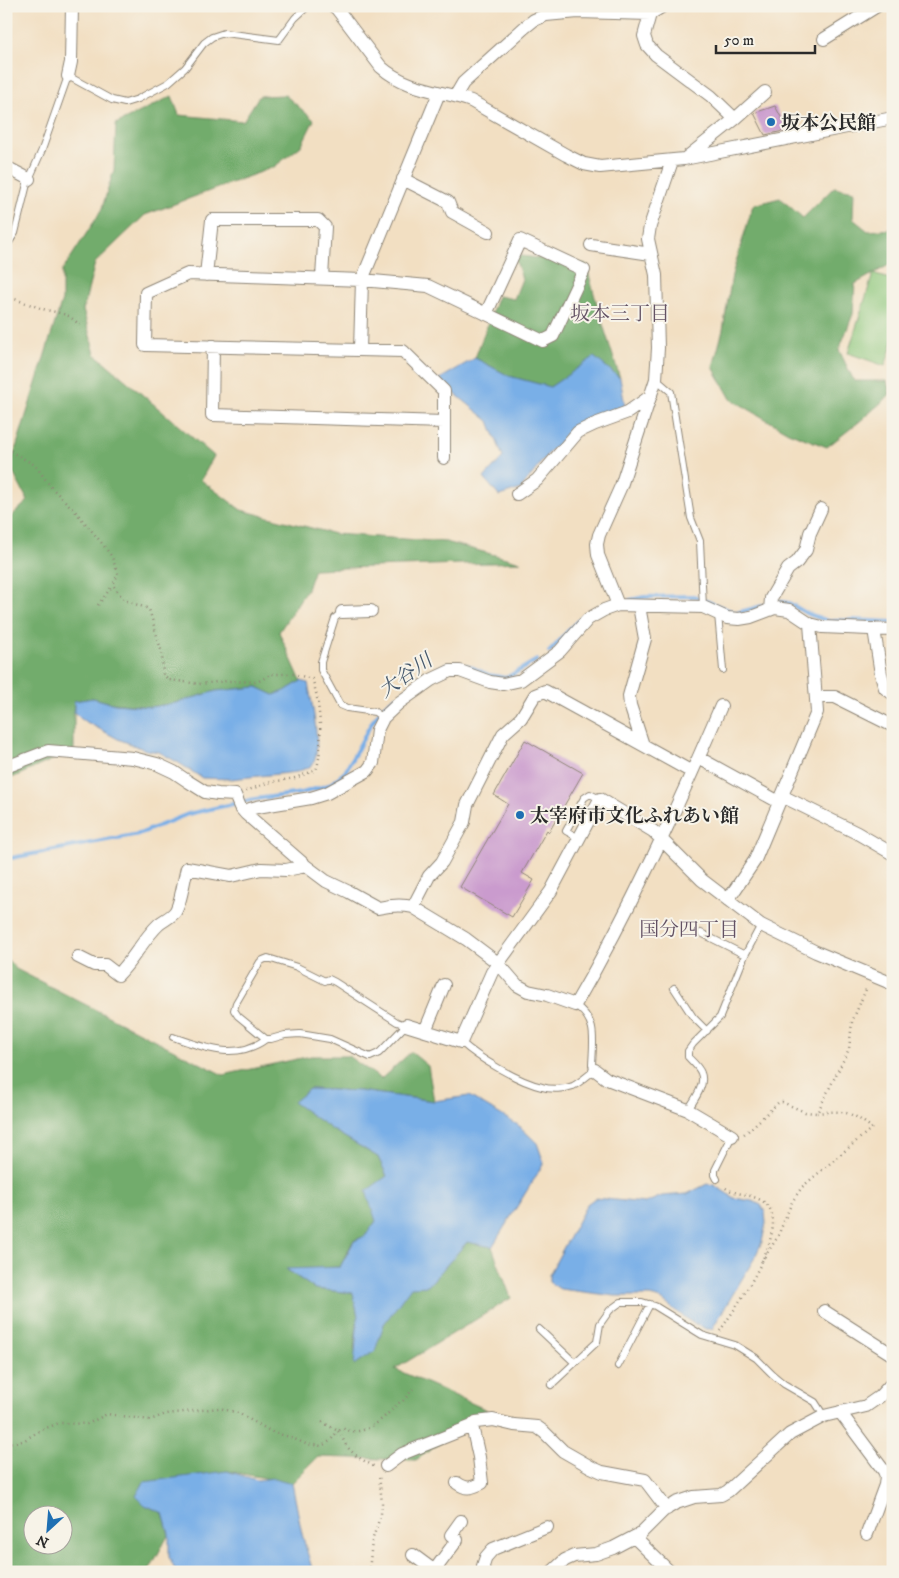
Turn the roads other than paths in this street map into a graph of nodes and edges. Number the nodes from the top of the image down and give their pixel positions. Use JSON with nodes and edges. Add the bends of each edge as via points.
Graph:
{"nodes":[{"id":1,"x":72,"y":6,"type":"edge"},
{"id":2,"x":308,"y":6,"type":"edge"},
{"id":3,"x":333,"y":6,"type":"edge"},
{"id":4,"x":663,"y":6,"type":"edge"},
{"id":5,"x":877,"y":6,"type":"edge"},
{"id":6,"x":578,"y":9,"type":"edge"},
{"id":7,"x":543,"y":11,"type":"edge"},
{"id":8,"x":650,"y":14,"type":"junction"},
{"id":9,"x":824,"y":39,"type":"dead end"},
{"id":10,"x":68,"y":76,"type":"junction"},
{"id":11,"x":765,"y":92,"type":"dead end"},
{"id":12,"x":439,"y":93,"type":"junction"},
{"id":13,"x":456,"y":95,"type":"junction"},
{"id":14,"x":893,"y":118,"type":"edge"},
{"id":15,"x":735,"y":119,"type":"junction"},
{"id":16,"x":678,"y":160,"type":"junction"},
{"id":17,"x":6,"y":167,"type":"edge"},
{"id":18,"x":29,"y":179,"type":"junction"},
{"id":19,"x":403,"y":179,"type":"junction"},
{"id":20,"x":488,"y":232,"type":"dead end"},
{"id":21,"x":591,"y":246,"type":"dead end"},
{"id":22,"x":6,"y":247,"type":"edge"},
{"id":23,"x":651,"y":254,"type":"junction"},
{"id":24,"x":206,"y":275,"type":"junction"},
{"id":25,"x":322,"y":278,"type":"junction"},
{"id":26,"x":362,"y":280,"type":"junction"},
{"id":27,"x":486,"y":314,"type":"junction"},
{"id":28,"x":213,"y":346,"type":"junction"},
{"id":29,"x":360,"y":350,"type":"junction"},
{"id":30,"x":656,"y":380,"type":"junction"},
{"id":31,"x":651,"y":396,"type":"junction"},
{"id":32,"x":444,"y":422,"type":"junction"},
{"id":33,"x":444,"y":458,"type":"dead end"},
{"id":34,"x":517,"y":494,"type":"dead end"},
{"id":35,"x":821,"y":509,"type":"dead end"},
{"id":36,"x":618,"y":605,"type":"junction"},
{"id":37,"x":639,"y":606,"type":"junction"},
{"id":38,"x":703,"y":606,"type":"junction"},
{"id":39,"x":770,"y":610,"type":"junction"},
{"id":40,"x":371,"y":611,"type":"dead end"},
{"id":41,"x":342,"y":612,"type":"joint"},
{"id":42,"x":718,"y":614,"type":"junction"},
{"id":43,"x":810,"y":624,"type":"junction"},
{"id":44,"x":874,"y":629,"type":"junction"},
{"id":45,"x":893,"y":630,"type":"edge"},
{"id":46,"x":723,"y":670,"type":"dead end"},
{"id":47,"x":520,"y":680,"type":"junction"},
{"id":48,"x":892,"y":693,"type":"edge"},
{"id":49,"x":535,"y":694,"type":"junction"},
{"id":50,"x":816,"y":697,"type":"junction"},
{"id":51,"x":721,"y":706,"type":"dead end"},
{"id":52,"x":383,"y":718,"type":"junction"},
{"id":53,"x":893,"y":726,"type":"edge"},
{"id":54,"x":643,"y":745,"type":"junction"},
{"id":55,"x":699,"y":758,"type":"junction"},
{"id":56,"x":6,"y":767,"type":"edge"},
{"id":57,"x":692,"y":772,"type":"junction"},
{"id":58,"x":780,"y":799,"type":"junction"},
{"id":59,"x":246,"y":814,"type":"junction"},
{"id":60,"x":662,"y":838,"type":"junction"},
{"id":61,"x":893,"y":854,"type":"edge"},
{"id":62,"x":306,"y":866,"type":"junction"},
{"id":63,"x":728,"y":900,"type":"junction"},
{"id":64,"x":413,"y":907,"type":"junction"},
{"id":65,"x":761,"y":925,"type":"junction"},
{"id":66,"x":702,"y":933,"type":"dead end"},
{"id":67,"x":746,"y":955,"type":"junction"},
{"id":68,"x":78,"y":957,"type":"dead end"},
{"id":69,"x":498,"y":964,"type":"junction"},
{"id":70,"x":893,"y":984,"type":"edge"},
{"id":71,"x":444,"y":985,"type":"dead end"},
{"id":72,"x":674,"y":988,"type":"dead end"},
{"id":73,"x":575,"y":1005,"type":"junction"},
{"id":74,"x":406,"y":1025,"type":"junction"},
{"id":75,"x":425,"y":1031,"type":"junction"},
{"id":76,"x":706,"y":1031,"type":"junction"},
{"id":77,"x":173,"y":1037,"type":"dead end"},
{"id":78,"x":266,"y":1039,"type":"junction"},
{"id":79,"x":461,"y":1042,"type":"junction"},
{"id":80,"x":595,"y":1070,"type":"junction"},
{"id":81,"x":688,"y":1110,"type":"junction"},
{"id":82,"x":732,"y":1136,"type":"joint"},
{"id":83,"x":717,"y":1179,"type":"road end"},
{"id":84,"x":650,"y":1304,"type":"junction"},
{"id":85,"x":824,"y":1311,"type":"dead end"},
{"id":86,"x":539,"y":1329,"type":"dead end"},
{"id":87,"x":893,"y":1355,"type":"edge"},
{"id":88,"x":575,"y":1363,"type":"junction"},
{"id":89,"x":618,"y":1366,"type":"dead end"},
{"id":90,"x":893,"y":1382,"type":"edge"},
{"id":91,"x":551,"y":1384,"type":"dead end"},
{"id":92,"x":840,"y":1412,"type":"junction"},
{"id":93,"x":824,"y":1416,"type":"junction"},
{"id":94,"x":472,"y":1426,"type":"junction"},
{"id":95,"x":383,"y":1468,"type":"road end"},
{"id":96,"x":456,"y":1483,"type":"dead end"},
{"id":97,"x":889,"y":1487,"type":"edge"},
{"id":98,"x":667,"y":1509,"type":"junction"},
{"id":99,"x":461,"y":1521,"type":"dead end"},
{"id":100,"x":547,"y":1527,"type":"dead end"},
{"id":101,"x":867,"y":1534,"type":"dead end"},
{"id":102,"x":634,"y":1536,"type":"junction"},
{"id":103,"x":413,"y":1555,"type":"dead end"},
{"id":104,"x":435,"y":1571,"type":"edge"},
{"id":105,"x":484,"y":1572,"type":"edge"},
{"id":106,"x":552,"y":1572,"type":"edge"},
{"id":107,"x":670,"y":1572,"type":"edge"}],
"edges":[{"from":1,"to":10,"type":"street"},
{"from":2,"to":10,"type":"lane","via":[[279,40],[224,33],[212,37],[168,83],[138,99],[124,103],[112,100]]},
{"from":3,"to":12,"type":"street","via":[[387,73],[418,88]]},
{"from":4,"to":8,"type":"street"},
{"from":5,"to":9,"type":"street"},
{"from":6,"to":7,"type":"street"},
{"from":6,"to":8,"type":"street"},
{"from":7,"to":13,"type":"street","via":[[463,83]]},
{"from":8,"to":15,"type":"street","via":[[644,36],[647,45]]},
{"from":10,"to":18,"type":"lane"},
{"from":11,"to":15,"type":"street"},
{"from":12,"to":13,"type":"street"},
{"from":12,"to":19,"type":"street"},
{"from":13,"to":16,"type":"street","via":[[584,164],[618,167]]},
{"from":14,"to":16,"type":"street"},
{"from":15,"to":16,"type":"street"},
{"from":16,"to":23,"type":"street","via":[[650,226]]},
{"from":17,"to":18,"type":"street"},
{"from":18,"to":22,"type":"lane","via":[[15,233]]},
{"from":19,"to":20,"type":"street","via":[[448,202],[452,212]]},
{"from":19,"to":26,"type":"street"},
{"from":21,"to":23,"type":"street"},
{"from":23,"to":30,"type":"street","via":[[658,305]]},
{"from":24,"to":25,"type":"street"},
{"from":24,"to":25,"type":"street","via":[[212,220],[318,220],[325,227]]},
{"from":24,"to":28,"type":"street","via":[[188,274],[146,293],[145,345]]},
{"from":25,"to":26,"type":"street"},
{"from":26,"to":27,"type":"street","via":[[428,286]]},
{"from":26,"to":29,"type":"street"},
{"from":27,"to":27,"type":"street","via":[[544,340],[553,336],[584,270],[520,240]]},
{"from":28,"to":29,"type":"street"},
{"from":28,"to":32,"type":"street","via":[[212,415]]},
{"from":29,"to":32,"type":"street","via":[[403,351],[444,392]]},
{"from":30,"to":31,"type":"street"},
{"from":30,"to":38,"type":"lane","via":[[670,392],[691,518],[700,541]]},
{"from":31,"to":34,"type":"street","via":[[628,412],[578,432],[537,480]]},
{"from":31,"to":36,"type":"street","via":[[621,486],[597,544],[598,555]]},
{"from":32,"to":33,"type":"street"},
{"from":35,"to":39,"type":"street","via":[[806,550],[788,569],[770,598]]},
{"from":36,"to":37,"type":"street"},
{"from":36,"to":47,"type":"street","via":[[588,619],[560,651]]},
{"from":37,"to":38,"type":"street"},
{"from":37,"to":54,"type":"street","via":[[645,639],[630,705]]},
{"from":38,"to":42,"type":"street"},
{"from":39,"to":42,"type":"street","via":[[738,619]]},
{"from":39,"to":43,"type":"street","via":[[789,610]]},
{"from":40,"to":41,"type":"street"},
{"from":41,"to":52,"type":"lane","via":[[335,618],[321,670],[340,705],[375,712]]},
{"from":42,"to":46,"type":"lane"},
{"from":43,"to":44,"type":"street"},
{"from":43,"to":50,"type":"street"},
{"from":44,"to":45,"type":"street"},
{"from":44,"to":48,"type":"street","via":[[881,674],[885,688]]},
{"from":47,"to":49,"type":"street"},
{"from":47,"to":52,"type":"street","via":[[503,684],[450,671],[431,680]]},
{"from":49,"to":54,"type":"street","via":[[545,691]]},
{"from":49,"to":64,"type":"street","via":[[521,718],[503,734],[467,805],[464,822]]},
{"from":50,"to":53,"type":"street","via":[[835,697]]},
{"from":50,"to":58,"type":"street","via":[[817,712]]},
{"from":51,"to":55,"type":"street"},
{"from":52,"to":59,"type":"street","via":[[377,730],[373,763],[367,771],[327,793],[257,807]]},
{"from":54,"to":57,"type":"street"},
{"from":55,"to":57,"type":"street"},
{"from":55,"to":58,"type":"street"},
{"from":56,"to":59,"type":"street","via":[[48,751],[134,758],[174,772],[205,792],[235,795]]},
{"from":57,"to":60,"type":"street"},
{"from":58,"to":61,"type":"street","via":[[856,833]]},
{"from":58,"to":63,"type":"street","via":[[755,860]]},
{"from":59,"to":62,"type":"street"},
{"from":60,"to":63,"type":"street","via":[[702,880]]},
{"from":60,"to":69,"type":"street","via":[[600,799],[551,890]]},
{"from":60,"to":73,"type":"street","via":[[612,940]]},
{"from":62,"to":64,"type":"street","via":[[326,881],[378,908],[391,904]]},
{"from":62,"to":68,"type":"street","via":[[286,870],[261,869],[231,876],[187,868],[174,913],[159,924],[118,975],[105,965],[94,965]]},
{"from":63,"to":65,"type":"street"},
{"from":64,"to":69,"type":"street","via":[[466,939]]},
{"from":65,"to":67,"type":"lane"},
{"from":65,"to":70,"type":"street"},
{"from":66,"to":67,"type":"lane"},
{"from":67,"to":76,"type":"lane","via":[[720,1017]]},
{"from":69,"to":73,"type":"street","via":[[522,988]]},
{"from":69,"to":79,"type":"street"},
{"from":71,"to":75,"type":"street"},
{"from":72,"to":76,"type":"lane"},
{"from":73,"to":80,"type":"lane","via":[[592,1024],[592,1065]]},
{"from":74,"to":75,"type":"street"},
{"from":74,"to":78,"type":"lane","via":[[379,1053],[370,1057],[330,1039],[300,1034]]},
{"from":74,"to":78,"type":"lane","via":[[336,982],[325,981],[298,967],[268,958],[260,962],[234,1010]]},
{"from":75,"to":79,"type":"street"},
{"from":76,"to":81,"type":"lane","via":[[688,1051],[688,1057],[701,1072],[702,1080]]},
{"from":77,"to":78,"type":"lane","via":[[217,1050],[245,1050]]},
{"from":79,"to":80,"type":"lane","via":[[498,1067],[543,1088],[572,1086]]},
{"from":80,"to":81,"type":"street","via":[[607,1078]]},
{"from":81,"to":82,"type":"street"},
{"from":82,"to":83,"type":"lane","via":[[715,1170]]},
{"from":84,"to":88,"type":"lane","via":[[621,1302],[610,1310],[600,1324],[597,1342]]},
{"from":84,"to":89,"type":"lane"},
{"from":84,"to":93,"type":"lane","via":[[702,1335],[735,1344],[784,1384],[815,1402]]},
{"from":85,"to":87,"type":"street"},
{"from":86,"to":88,"type":"lane"},
{"from":88,"to":91,"type":"lane"},
{"from":90,"to":92,"type":"street","via":[[866,1406]]},
{"from":92,"to":93,"type":"street"},
{"from":92,"to":97,"type":"street","via":[[884,1471]]},
{"from":93,"to":98,"type":"street","via":[[790,1434],[728,1491],[721,1495],[694,1497]]},
{"from":94,"to":95,"type":"street","via":[[402,1454]]},
{"from":94,"to":96,"type":"street","via":[[482,1483],[464,1488]]},
{"from":94,"to":98,"type":"street","via":[[476,1422],[492,1420],[537,1427],[564,1451],[591,1467],[645,1480]]},
{"from":97,"to":101,"type":"street"},
{"from":98,"to":102,"type":"street"},
{"from":99,"to":104,"type":"street","via":[[451,1535],[457,1540]]},
{"from":100,"to":105,"type":"street","via":[[493,1549],[486,1557]]},
{"from":102,"to":106,"type":"street","via":[[596,1554],[574,1556]]},
{"from":102,"to":107,"type":"street"},
{"from":103,"to":104,"type":"street"}]}
